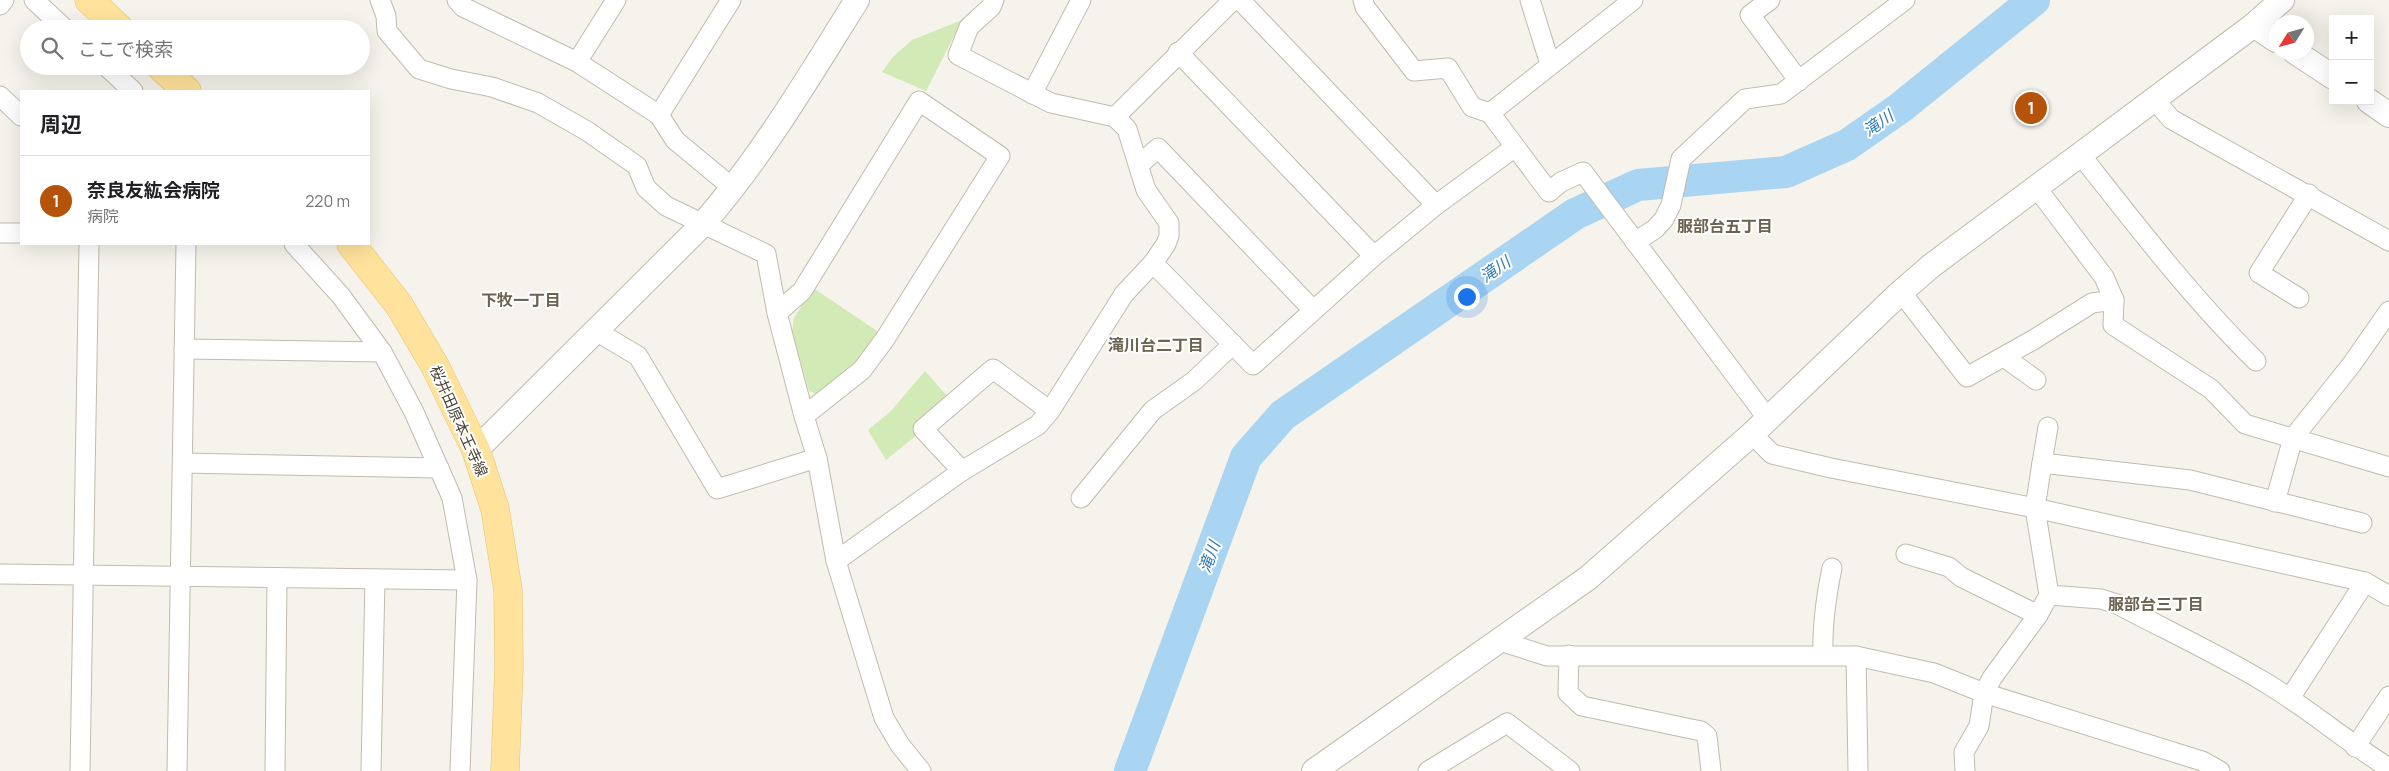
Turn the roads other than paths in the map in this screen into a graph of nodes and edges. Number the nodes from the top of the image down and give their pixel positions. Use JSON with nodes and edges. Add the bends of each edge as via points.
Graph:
{"nodes":[{"id":1,"x":4,"y":0,"type":"edge"},
{"id":2,"x":34,"y":0,"type":"edge"},
{"id":3,"x":89,"y":0,"type":"edge"},
{"id":4,"x":380,"y":0,"type":"edge"},
{"id":5,"x":457,"y":0,"type":"edge"},
{"id":6,"x":616,"y":0,"type":"edge"},
{"id":7,"x":731,"y":0,"type":"edge"},
{"id":8,"x":857,"y":0,"type":"edge"},
{"id":9,"x":994,"y":0,"type":"edge"},
{"id":10,"x":1082,"y":0,"type":"edge"},
{"id":11,"x":1233,"y":0,"type":"edge"},
{"id":12,"x":1240,"y":0,"type":"edge"},
{"id":13,"x":1363,"y":0,"type":"edge"},
{"id":14,"x":1530,"y":0,"type":"edge"},
{"id":15,"x":1633,"y":0,"type":"edge"},
{"id":16,"x":1770,"y":0,"type":"edge"},
{"id":17,"x":1905,"y":0,"type":"edge"},
{"id":18,"x":2282,"y":0,"type":"edge"},
{"id":19,"x":0,"y":5,"type":"edge"},
{"id":20,"x":55,"y":20,"type":"edge"},
{"id":21,"x":110,"y":20,"type":"edge"},
{"id":22,"x":2254,"y":25,"type":"junction"},
{"id":23,"x":2269,"y":35,"type":"edge"},
{"id":24,"x":1178,"y":52,"type":"junction"},
{"id":25,"x":2307,"y":60,"type":"edge"},
{"id":26,"x":577,"y":62,"type":"junction"},
{"id":27,"x":1550,"y":64,"type":"junction"},
{"id":28,"x":2329,"y":74,"type":"edge"},
{"id":29,"x":116,"y":75,"type":"edge"},
{"id":30,"x":170,"y":75,"type":"edge"},
{"id":31,"x":1798,"y":81,"type":"junction"},
{"id":32,"x":132,"y":90,"type":"edge"},
{"id":33,"x":186,"y":90,"type":"edge"},
{"id":34,"x":1032,"y":94,"type":"junction"},
{"id":35,"x":0,"y":96,"type":"edge"},
{"id":36,"x":2154,"y":99,"type":"junction"},
{"id":37,"x":2374,"y":104,"type":"edge"},
{"id":38,"x":1490,"y":113,"type":"junction"},
{"id":39,"x":20,"y":115,"type":"edge"},
{"id":40,"x":659,"y":115,"type":"junction"},
{"id":41,"x":2389,"y":115,"type":"edge"},
{"id":42,"x":1115,"y":117,"type":"junction"},
{"id":43,"x":1515,"y":147,"type":"junction"},
{"id":44,"x":2080,"y":154,"type":"junction"},
{"id":45,"x":1139,"y":165,"type":"junction"},
{"id":46,"x":2036,"y":187,"type":"junction"},
{"id":47,"x":734,"y":189,"type":"junction"},
{"id":48,"x":2309,"y":194,"type":"junction"},
{"id":49,"x":1436,"y":205,"type":"junction"},
{"id":50,"x":703,"y":224,"type":"junction"},
{"id":51,"x":0,"y":233,"type":"edge"},
{"id":52,"x":20,"y":233,"type":"edge"},
{"id":53,"x":2389,"y":241,"type":"edge"},
{"id":54,"x":1635,"y":242,"type":"junction"},
{"id":55,"x":89,"y":245,"type":"edge"},
{"id":56,"x":186,"y":245,"type":"edge"},
{"id":57,"x":295,"y":245,"type":"edge"},
{"id":58,"x":352,"y":245,"type":"edge"},
{"id":59,"x":1374,"y":256,"type":"junction"},
{"id":60,"x":1153,"y":263,"type":"junction"},
{"id":61,"x":1901,"y":292,"type":"junction"},
{"id":62,"x":2299,"y":298,"type":"dead end"},
{"id":63,"x":2114,"y":300,"type":"junction"},
{"id":64,"x":1313,"y":310,"type":"junction"},
{"id":65,"x":2389,"y":311,"type":"edge"},
{"id":66,"x":777,"y":314,"type":"junction"},
{"id":67,"x":596,"y":331,"type":"junction"},
{"id":68,"x":1233,"y":344,"type":"junction"},
{"id":69,"x":184,"y":349,"type":"junction"},
{"id":70,"x":382,"y":352,"type":"junction"},
{"id":71,"x":2004,"y":357,"type":"junction"},
{"id":72,"x":2256,"y":361,"type":"dead end"},
{"id":73,"x":2036,"y":380,"type":"dead end"},
{"id":74,"x":1050,"y":411,"type":"junction"},
{"id":75,"x":804,"y":416,"type":"junction"},
{"id":76,"x":1760,"y":426,"type":"junction"},
{"id":77,"x":2048,"y":427,"type":"dead end"},
{"id":78,"x":2293,"y":438,"type":"junction"},
{"id":79,"x":476,"y":450,"type":"junction"},
{"id":80,"x":817,"y":458,"type":"junction"},
{"id":81,"x":183,"y":463,"type":"junction"},
{"id":82,"x":2042,"y":463,"type":"junction"},
{"id":83,"x":2389,"y":467,"type":"edge"},
{"id":84,"x":439,"y":468,"type":"junction"},
{"id":85,"x":962,"y":471,"type":"junction"},
{"id":86,"x":1081,"y":498,"type":"dead end"},
{"id":87,"x":2275,"y":502,"type":"junction"},
{"id":88,"x":2035,"y":508,"type":"junction"},
{"id":89,"x":2362,"y":523,"type":"dead end"},
{"id":90,"x":1906,"y":554,"type":"dead end"},
{"id":91,"x":836,"y":561,"type":"junction"},
{"id":92,"x":1832,"y":568,"type":"dead end"},
{"id":93,"x":0,"y":574,"type":"edge"},
{"id":94,"x":84,"y":575,"type":"junction"},
{"id":95,"x":180,"y":577,"type":"junction"},
{"id":96,"x":277,"y":578,"type":"junction"},
{"id":97,"x":375,"y":579,"type":"junction"},
{"id":98,"x":466,"y":580,"type":"junction"},
{"id":99,"x":2365,"y":582,"type":"junction"},
{"id":100,"x":2049,"y":595,"type":"junction"},
{"id":101,"x":2389,"y":596,"type":"edge"},
{"id":102,"x":2038,"y":615,"type":"junction"},
{"id":103,"x":1500,"y":641,"type":"junction"},
{"id":104,"x":1569,"y":655,"type":"junction"},
{"id":105,"x":1823,"y":656,"type":"junction"},
{"id":106,"x":1856,"y":656,"type":"junction"},
{"id":107,"x":1984,"y":693,"type":"junction"},
{"id":108,"x":2389,"y":696,"type":"edge"},
{"id":109,"x":2290,"y":698,"type":"junction"},
{"id":110,"x":2355,"y":747,"type":"junction"},
{"id":111,"x":2389,"y":768,"type":"edge"},
{"id":112,"x":80,"y":771,"type":"edge"},
{"id":113,"x":177,"y":771,"type":"edge"},
{"id":114,"x":275,"y":771,"type":"edge"},
{"id":115,"x":371,"y":771,"type":"edge"},
{"id":116,"x":460,"y":771,"type":"edge"},
{"id":117,"x":505,"y":771,"type":"edge"},
{"id":118,"x":921,"y":771,"type":"edge"},
{"id":119,"x":1314,"y":771,"type":"edge"},
{"id":120,"x":1428,"y":771,"type":"edge"},
{"id":121,"x":1570,"y":771,"type":"edge"},
{"id":122,"x":1711,"y":771,"type":"edge"},
{"id":123,"x":1858,"y":771,"type":"edge"},
{"id":124,"x":1965,"y":771,"type":"edge"},
{"id":125,"x":2220,"y":771,"type":"edge"}],
"edges":[{"from":1,"to":19,"type":"street"},
{"from":2,"to":20,"type":"street"},
{"from":3,"to":21,"type":"main road"},
{"from":4,"to":50,"type":"street","via":[[387,31],[419,69],[492,87],[538,103],[613,148],[637,166],[646,188],[666,206]]},
{"from":5,"to":26,"type":"street","via":[[463,7]]},
{"from":6,"to":26,"type":"street"},
{"from":7,"to":40,"type":"street"},
{"from":8,"to":47,"type":"street","via":[[762,152]]},
{"from":9,"to":34,"type":"street","via":[[991,7],[969,27],[958,55]]},
{"from":10,"to":34,"type":"street"},
{"from":11,"to":24,"type":"street"},
{"from":12,"to":49,"type":"street"},
{"from":13,"to":38,"type":"street","via":[[1414,71],[1448,68],[1472,107]]},
{"from":14,"to":27,"type":"street"},
{"from":15,"to":27,"type":"street"},
{"from":16,"to":31,"type":"street","via":[[1750,15]]},
{"from":17,"to":31,"type":"street"},
{"from":18,"to":22,"type":"street"},
{"from":22,"to":23,"type":"street"},
{"from":22,"to":36,"type":"street"},
{"from":24,"to":42,"type":"street"},
{"from":24,"to":59,"type":"street"},
{"from":25,"to":28,"type":"street"},
{"from":26,"to":40,"type":"street"},
{"from":27,"to":38,"type":"street"},
{"from":29,"to":32,"type":"street"},
{"from":30,"to":33,"type":"main road"},
{"from":31,"to":54,"type":"street","via":[[1781,94],[1745,99],[1681,159],[1672,205],[1655,229]]},
{"from":34,"to":42,"type":"street","via":[[1052,103]]},
{"from":35,"to":39,"type":"street"},
{"from":36,"to":44,"type":"street"},
{"from":36,"to":48,"type":"street","via":[[2171,119]]},
{"from":37,"to":41,"type":"street"},
{"from":38,"to":43,"type":"street"},
{"from":40,"to":47,"type":"street","via":[[675,140]]},
{"from":42,"to":45,"type":"street","via":[[1127,129]]},
{"from":43,"to":49,"type":"street"},
{"from":43,"to":54,"type":"street","via":[[1549,192],[1583,172]]},
{"from":44,"to":46,"type":"street"},
{"from":44,"to":72,"type":"street","via":[[2166,264]]},
{"from":45,"to":60,"type":"street","via":[[1146,190],[1169,223],[1166,244]]},
{"from":45,"to":64,"type":"street","via":[[1158,148]]},
{"from":46,"to":61,"type":"street"},
{"from":46,"to":63,"type":"street","via":[[2104,277]]},
{"from":47,"to":50,"type":"street"},
{"from":48,"to":53,"type":"street"},
{"from":48,"to":62,"type":"street","via":[[2259,274]]},
{"from":49,"to":59,"type":"street"},
{"from":50,"to":66,"type":"street","via":[[766,254]]},
{"from":50,"to":67,"type":"street"},
{"from":51,"to":52,"type":"street"},
{"from":54,"to":76,"type":"street"},
{"from":55,"to":94,"type":"street"},
{"from":56,"to":69,"type":"street"},
{"from":57,"to":70,"type":"street","via":[[341,296]]},
{"from":58,"to":79,"type":"main road","name":"桜井田原本王寺線","via":[[399,305],[435,366]]},
{"from":59,"to":64,"type":"street"},
{"from":60,"to":68,"type":"street"},
{"from":60,"to":74,"type":"street","via":[[1124,294]]},
{"from":61,"to":71,"type":"street","via":[[1966,377]]},
{"from":61,"to":76,"type":"street"},
{"from":63,"to":71,"type":"street","via":[[2092,303]]},
{"from":63,"to":78,"type":"street","via":[[2114,325],[2211,389],[2245,424]]},
{"from":64,"to":68,"type":"street","via":[[1253,365]]},
{"from":65,"to":78,"type":"street"},
{"from":66,"to":75,"type":"street"},
{"from":66,"to":75,"type":"street","via":[[802,291],[919,101],[1000,156],[885,339],[862,370]]},
{"from":67,"to":79,"type":"street"},
{"from":67,"to":80,"type":"street","via":[[638,356],[717,489]]},
{"from":68,"to":86,"type":"street","via":[[1194,381],[1153,410]]},
{"from":69,"to":70,"type":"street"},
{"from":69,"to":81,"type":"street"},
{"from":70,"to":84,"type":"street"},
{"from":71,"to":73,"type":"street"},
{"from":74,"to":85,"type":"street","via":[[1038,424]]},
{"from":74,"to":85,"type":"street","via":[[993,369],[923,429]]},
{"from":75,"to":80,"type":"street"},
{"from":76,"to":88,"type":"street","via":[[1772,454]]},
{"from":76,"to":103,"type":"street","via":[[1588,578]]},
{"from":77,"to":82,"type":"street"},
{"from":78,"to":83,"type":"street"},
{"from":78,"to":87,"type":"street"},
{"from":79,"to":117,"type":"main road","name":"桜井田原本王寺線","via":[[495,510],[508,590]]},
{"from":80,"to":91,"type":"street"},
{"from":81,"to":84,"type":"street"},
{"from":81,"to":95,"type":"street"},
{"from":82,"to":87,"type":"street","via":[[2190,480]]},
{"from":82,"to":88,"type":"street"},
{"from":84,"to":98,"type":"street","via":[[452,498]]},
{"from":85,"to":91,"type":"street"},
{"from":87,"to":89,"type":"street"},
{"from":88,"to":99,"type":"street"},
{"from":88,"to":100,"type":"street"},
{"from":90,"to":102,"type":"street","via":[[1949,567],[1961,577]]},
{"from":91,"to":118,"type":"street","via":[[884,718]]},
{"from":92,"to":105,"type":"street","via":[[1822,634]]},
{"from":93,"to":94,"type":"street"},
{"from":94,"to":95,"type":"street"},
{"from":94,"to":112,"type":"street"},
{"from":95,"to":96,"type":"street"},
{"from":95,"to":113,"type":"street"},
{"from":96,"to":97,"type":"street"},
{"from":96,"to":114,"type":"street"},
{"from":97,"to":98,"type":"street"},
{"from":97,"to":115,"type":"street"},
{"from":98,"to":116,"type":"street"},
{"from":99,"to":101,"type":"street"},
{"from":99,"to":109,"type":"street"},
{"from":100,"to":102,"type":"street"},
{"from":100,"to":109,"type":"street","via":[[2101,599],[2117,604]]},
{"from":102,"to":107,"type":"street"},
{"from":103,"to":104,"type":"street","via":[[1548,656]]},
{"from":103,"to":119,"type":"street"},
{"from":104,"to":105,"type":"street"},
{"from":104,"to":122,"type":"street","via":[[1568,693],[1582,706],[1701,731],[1707,736]]},
{"from":105,"to":106,"type":"street"},
{"from":106,"to":107,"type":"street","via":[[1934,673]]},
{"from":106,"to":123,"type":"street"},
{"from":107,"to":124,"type":"street","via":[[1979,726],[1964,752]]},
{"from":107,"to":125,"type":"street","via":[[2202,761]]},
{"from":108,"to":110,"type":"street"},
{"from":109,"to":110,"type":"street"},
{"from":110,"to":111,"type":"street"},
{"from":120,"to":121,"type":"street","via":[[1506,722]]}]}
